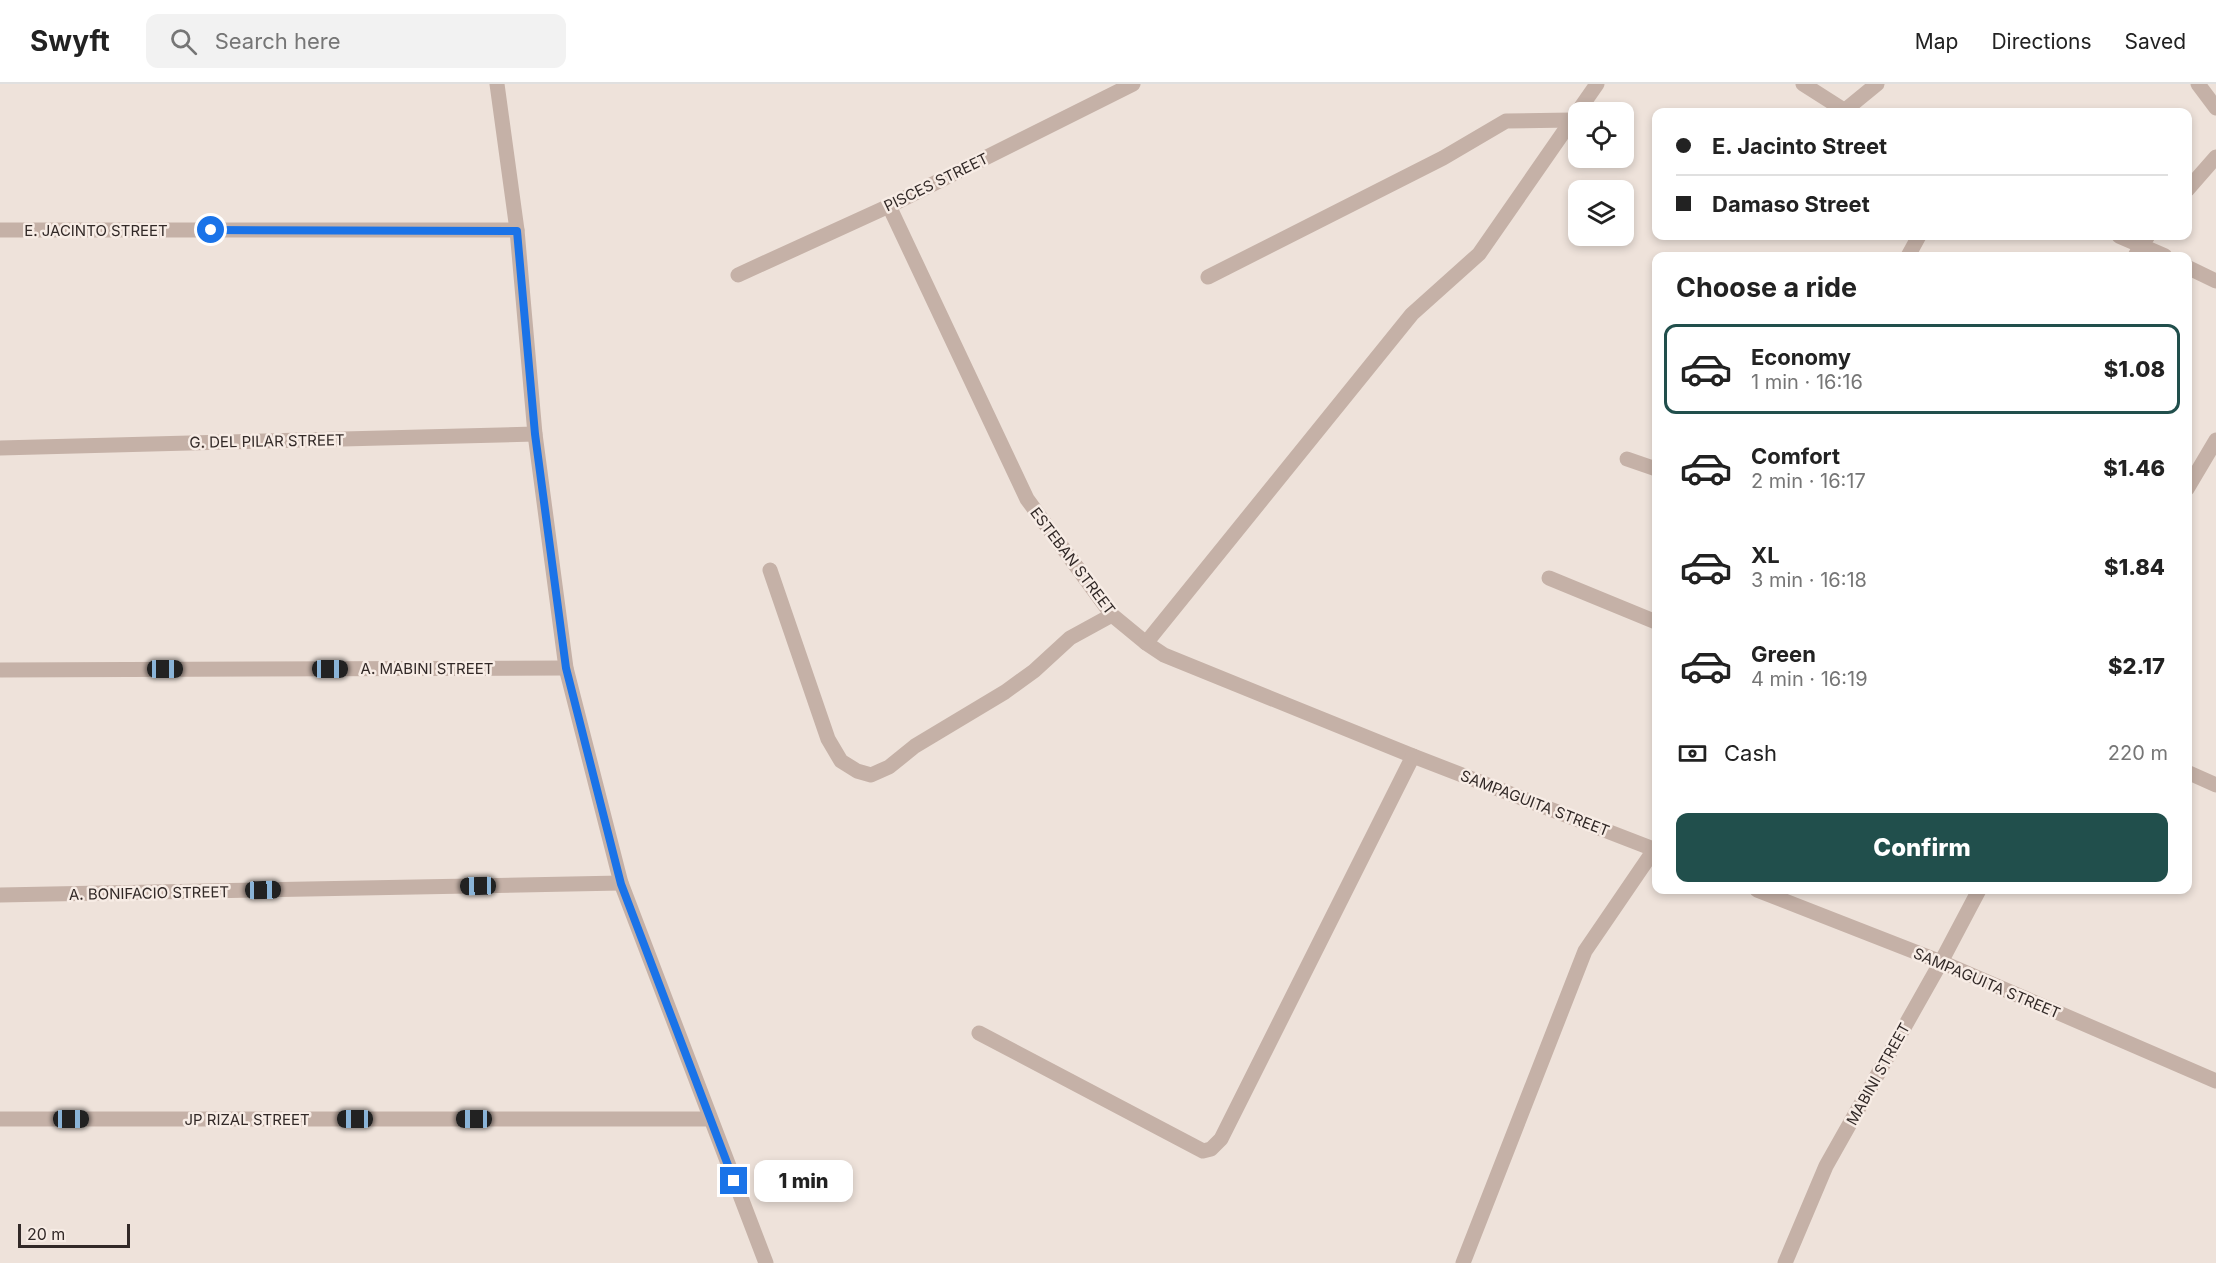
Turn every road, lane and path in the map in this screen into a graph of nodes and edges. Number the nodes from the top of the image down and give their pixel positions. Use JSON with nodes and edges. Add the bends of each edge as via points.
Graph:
{"nodes":[{"id":1,"x":497,"y":84,"type":"edge"},
{"id":2,"x":1133,"y":84,"type":"edge"},
{"id":3,"x":1597,"y":84,"type":"edge"},
{"id":4,"x":1803,"y":84,"type":"edge"},
{"id":5,"x":1877,"y":84,"type":"edge"},
{"id":6,"x":2198,"y":84,"type":"edge"},
{"id":7,"x":1584,"y":102,"type":"edge"},
{"id":8,"x":1840,"y":108,"type":"edge"},
{"id":9,"x":1850,"y":108,"type":"edge"},
{"id":10,"x":2216,"y":108,"type":"edge"},
{"id":11,"x":1568,"y":120,"type":"edge"},
{"id":12,"x":1568,"y":126,"type":"edge"},
{"id":13,"x":2216,"y":157,"type":"edge"},
{"id":14,"x":2192,"y":184,"type":"edge"},
{"id":15,"x":889,"y":206,"type":"junction"},
{"id":16,"x":0,"y":230,"type":"edge"},
{"id":17,"x":517,"y":231,"type":"junction"},
{"id":18,"x":2128,"y":240,"type":"edge"},
{"id":19,"x":2142,"y":246,"type":"edge"},
{"id":20,"x":2156,"y":252,"type":"edge"},
{"id":21,"x":2192,"y":270,"type":"edge"},
{"id":22,"x":738,"y":275,"type":"dead end"},
{"id":23,"x":1208,"y":277,"type":"dead end"},
{"id":24,"x":2216,"y":282,"type":"edge"},
{"id":25,"x":535,"y":434,"type":"junction"},
{"id":26,"x":2216,"y":440,"type":"edge"},
{"id":27,"x":0,"y":448,"type":"edge"},
{"id":28,"x":1627,"y":459,"type":"dead end"},
{"id":29,"x":1652,"y":468,"type":"edge"},
{"id":30,"x":2192,"y":481,"type":"edge"},
{"id":31,"x":770,"y":570,"type":"dead end"},
{"id":32,"x":1549,"y":578,"type":"dead end"},
{"id":33,"x":1112,"y":615,"type":"junction"},
{"id":34,"x":1652,"y":620,"type":"edge"},
{"id":35,"x":1146,"y":643,"type":"junction"},
{"id":36,"x":566,"y":668,"type":"junction"},
{"id":37,"x":0,"y":670,"type":"edge"},
{"id":38,"x":1413,"y":756,"type":"junction"},
{"id":39,"x":2192,"y":774,"type":"edge"},
{"id":40,"x":2216,"y":785,"type":"edge"},
{"id":41,"x":1652,"y":847,"type":"edge"},
{"id":42,"x":1652,"y":855,"type":"edge"},
{"id":43,"x":621,"y":884,"type":"junction"},
{"id":44,"x":1767,"y":894,"type":"edge"},
{"id":45,"x":1977,"y":894,"type":"edge"},
{"id":46,"x":0,"y":896,"type":"edge"},
{"id":47,"x":1941,"y":962,"type":"junction"},
{"id":48,"x":979,"y":1033,"type":"dead end"},
{"id":49,"x":2216,"y":1081,"type":"edge"},
{"id":50,"x":0,"y":1119,"type":"edge"},
{"id":51,"x":710,"y":1119,"type":"junction"},
{"id":52,"x":766,"y":1263,"type":"edge"},
{"id":53,"x":1463,"y":1263,"type":"edge"},
{"id":54,"x":1785,"y":1263,"type":"edge"}],
"edges":[{"from":1,"to":17,"type":"street"},
{"from":2,"to":15,"type":"street","name":"PISCES STREET"},
{"from":3,"to":7,"type":"street"},
{"from":4,"to":8,"type":"street"},
{"from":5,"to":9,"type":"street"},
{"from":6,"to":10,"type":"street"},
{"from":11,"to":23,"type":"street","via":[[1506,121],[1443,158]]},
{"from":12,"to":35,"type":"street","via":[[1479,254],[1412,314]]},
{"from":13,"to":14,"type":"street"},
{"from":15,"to":22,"type":"street","name":"PISCES STREET"},
{"from":15,"to":33,"type":"street","name":"ESTEBAN STREET","via":[[1028,499]]},
{"from":16,"to":17,"type":"street","name":"E. JACINTO STREET"},
{"from":17,"to":25,"type":"street"},
{"from":18,"to":19,"type":"street"},
{"from":19,"to":20,"type":"street"},
{"from":21,"to":24,"type":"street"},
{"from":25,"to":27,"type":"street","name":"G. DEL PILAR STREET"},
{"from":25,"to":36,"type":"street"},
{"from":26,"to":30,"type":"street"},
{"from":28,"to":29,"type":"street"},
{"from":31,"to":33,"type":"street","via":[[828,739],[841,761],[871,775],[1005,692],[1070,638]]},
{"from":32,"to":34,"type":"street"},
{"from":33,"to":35,"type":"street","name":"ESTEBAN STREET"},
{"from":35,"to":38,"type":"street","name":"ESTEBAN STREET","via":[[1164,655]]},
{"from":36,"to":37,"type":"street","name":"A. MABINI STREET"},
{"from":36,"to":43,"type":"street"},
{"from":38,"to":41,"type":"street","name":"SAMPAGUITA STREET"},
{"from":38,"to":48,"type":"street","via":[[1221,1139],[1211,1149],[1203,1151]]},
{"from":39,"to":40,"type":"street"},
{"from":42,"to":53,"type":"street","via":[[1585,951]]},
{"from":43,"to":46,"type":"street","name":"A. BONIFACIO STREET"},
{"from":43,"to":51,"type":"street"},
{"from":44,"to":47,"type":"street","name":"SAMPAGUITA STREET"},
{"from":45,"to":47,"type":"street","name":"MABINI STREET"},
{"from":47,"to":49,"type":"street","name":"SAMPAGUITA STREET"},
{"from":47,"to":54,"type":"street","name":"MABINI STREET","via":[[1826,1166]]},
{"from":50,"to":51,"type":"street","name":"JP RIZAL STREET"},
{"from":51,"to":52,"type":"street"}]}
